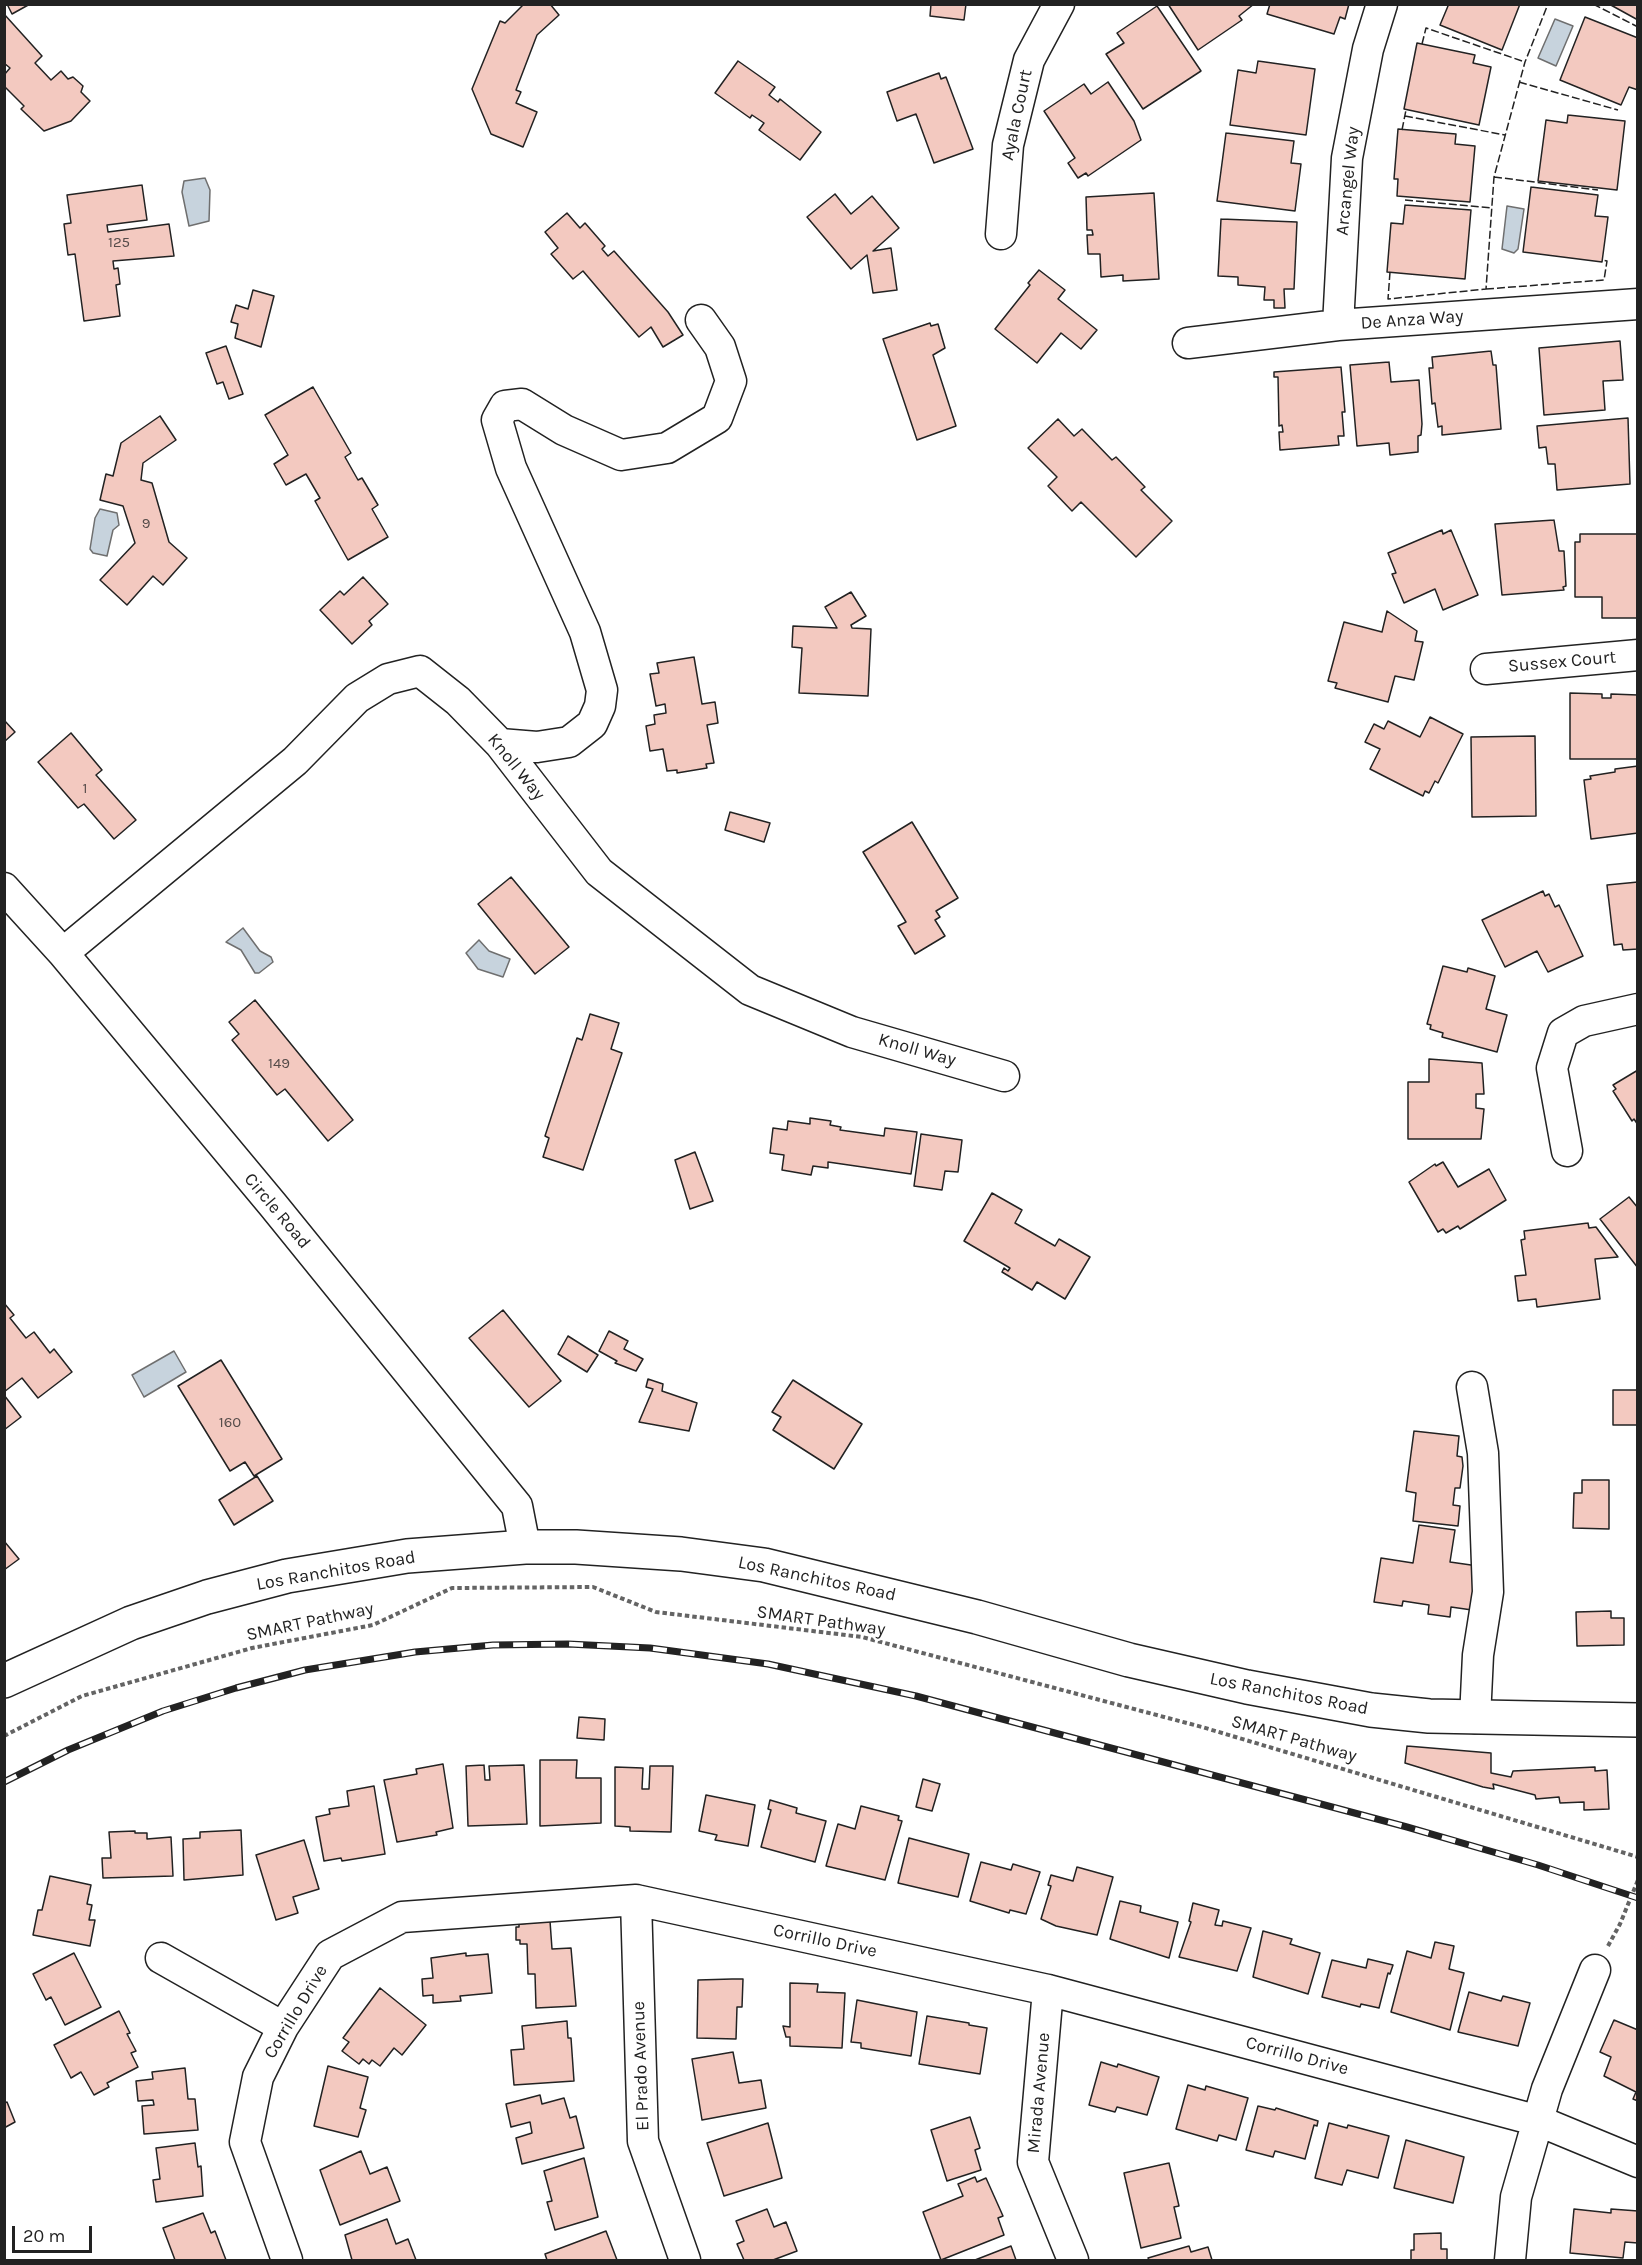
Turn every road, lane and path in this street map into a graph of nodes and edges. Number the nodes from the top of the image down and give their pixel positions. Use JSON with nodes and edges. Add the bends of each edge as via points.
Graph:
{"nodes":[{"id":1,"x":1059,"y":4,"type":"edge"},
{"id":2,"x":1382,"y":4,"type":"edge"},
{"id":3,"x":1001,"y":234,"type":"dead end"},
{"id":4,"x":1638,"y":304,"type":"edge"},
{"id":5,"x":701,"y":320,"type":"dead end"},
{"id":6,"x":1338,"y":325,"type":"junction"},
{"id":7,"x":1188,"y":343,"type":"dead end"},
{"id":8,"x":1638,"y":655,"type":"edge"},
{"id":9,"x":1486,"y":669,"type":"dead end"},
{"id":10,"x":500,"y":744,"type":"junction"},
{"id":11,"x":4,"y":888,"type":"edge"},
{"id":12,"x":63,"y":954,"type":"junction"},
{"id":13,"x":1638,"y":1009,"type":"edge"},
{"id":14,"x":1004,"y":1076,"type":"dead end"},
{"id":15,"x":1567,"y":1151,"type":"dead end"},
{"id":16,"x":1472,"y":1387,"type":"dead end"},
{"id":17,"x":525,"y":1547,"type":"junction"},
{"id":18,"x":4,"y":1680,"type":"edge"},
{"id":19,"x":1475,"y":1718,"type":"junction"},
{"id":20,"x":1638,"y":1720,"type":"edge"},
{"id":21,"x":4,"y":1736,"type":"edge"},
{"id":22,"x":1638,"y":1857,"type":"edge"},
{"id":23,"x":1638,"y":1880,"type":"edge"},
{"id":24,"x":636,"y":1900,"type":"junction"},
{"id":25,"x":161,"y":1958,"type":"dead end"},
{"id":26,"x":1595,"y":1970,"type":"joint"},
{"id":27,"x":1048,"y":1990,"type":"junction"},
{"id":28,"x":283,"y":2027,"type":"junction"},
{"id":29,"x":1539,"y":2121,"type":"junction"},
{"id":30,"x":1638,"y":2162,"type":"edge"},
{"id":31,"x":287,"y":2260,"type":"edge"},
{"id":32,"x":685,"y":2260,"type":"edge"},
{"id":33,"x":1072,"y":2260,"type":"edge"},
{"id":34,"x":1509,"y":2260,"type":"edge"}],
"edges":[{"from":1,"to":3,"type":"street","name":"Ayala Court","via":[[1029,60],[1008,145]]},
{"from":2,"to":6,"type":"street","name":"Arcangel Way","via":[[1368,49],[1347,158]]},
{"from":4,"to":6,"type":"street","name":"De Anza Way"},
{"from":5,"to":10,"type":"street","via":[[720,347],[731,381],[717,418],[667,448],[621,455],[564,430],[522,404],[505,406],[497,420],[511,468],[585,632],[602,690],[592,724],[569,742],[537,747]]},
{"from":6,"to":7,"type":"street","name":"De Anza Way"},
{"from":8,"to":9,"type":"street","name":"Sussex Court"},
{"from":10,"to":12,"type":"street","name":"Knoll Way","via":[[458,701],[420,671],[388,679],[357,698],[295,761]]},
{"from":10,"to":14,"type":"street","name":"Knoll Way","via":[[599,872],[750,990],[852,1032]]},
{"from":11,"to":12,"type":"street","name":"Circle Road"},
{"from":12,"to":17,"type":"street","name":"Circle Road","via":[[517,1506]]},
{"from":13,"to":15,"type":"street","via":[[1584,1021],[1563,1033],[1552,1068]]},
{"from":16,"to":19,"type":"street","via":[[1483,1454],[1488,1592],[1478,1655]]},
{"from":17,"to":18,"type":"main road","name":"Los Ranchitos Road","via":[[407,1556],[287,1576],[131,1623]]},
{"from":17,"to":19,"type":"main road","name":"Los Ranchitos Road","via":[[636,1549],[764,1565],[1247,1687],[1371,1710]]},
{"from":19,"to":20,"type":"main road","name":"Los Ranchitos Road"},
{"from":21,"to":22,"type":"path","name":"SMART Pathway","via":[[82,1696],[252,1648],[374,1625],[452,1588],[593,1587],[656,1612],[862,1637],[1202,1727]]},
{"from":23,"to":26,"type":"path"},
{"from":24,"to":27,"type":"street","name":"Corrillo Drive"},
{"from":24,"to":28,"type":"street","name":"Corrillo Drive","via":[[402,1917],[330,1955]]},
{"from":24,"to":32,"type":"street","name":"El Prado Avenue","via":[[643,2141]]},
{"from":25,"to":28,"type":"street"},
{"from":26,"to":29,"type":"street","via":[[1547,2089]]},
{"from":27,"to":29,"type":"street","name":"Corrillo Drive"},
{"from":27,"to":33,"type":"street","name":"Mirada Avenue","via":[[1034,2162]]},
{"from":28,"to":31,"type":"street","name":"Corrillo Drive","via":[[258,2077],[246,2142]]},
{"from":29,"to":30,"type":"street","name":"Corrillo Drive"},
{"from":29,"to":34,"type":"street","via":[[1516,2197]]}]}
